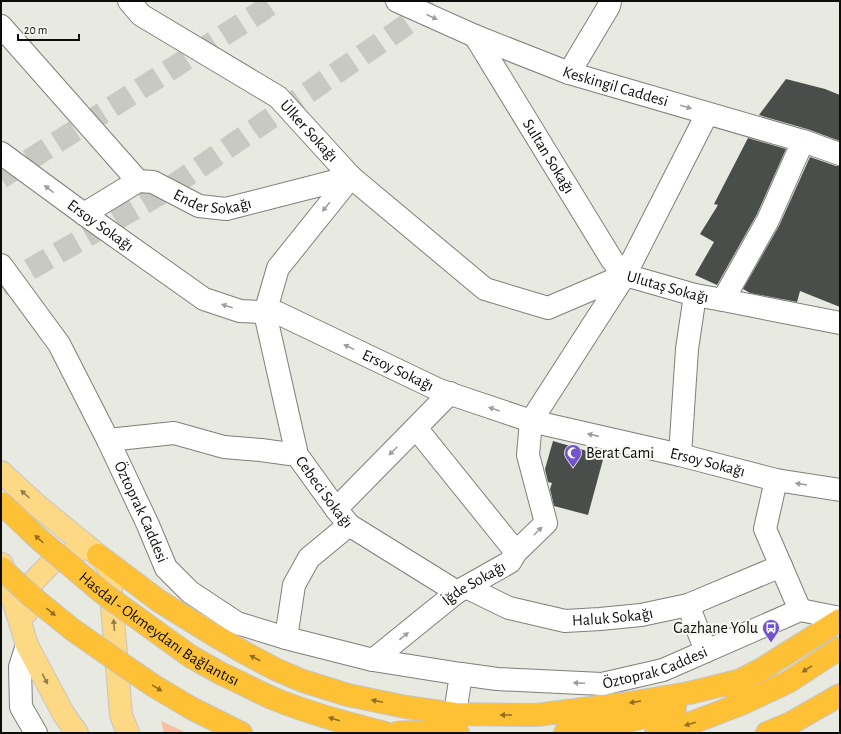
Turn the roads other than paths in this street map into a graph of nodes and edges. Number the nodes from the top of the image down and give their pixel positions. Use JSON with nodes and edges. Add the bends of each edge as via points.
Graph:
{"nodes":[{"id":1,"x":397,"y":1,"type":"edge"},
{"id":2,"x":610,"y":1,"type":"edge"},
{"id":3,"x":138,"y":6,"type":"edge"},
{"id":4,"x":1,"y":26,"type":"edge"},
{"id":5,"x":475,"y":36,"type":"junction"},
{"id":6,"x":569,"y":73,"type":"junction"},
{"id":7,"x":707,"y":114,"type":"junction"},
{"id":8,"x":803,"y":141,"type":"junction"},
{"id":9,"x":1,"y":153,"type":"edge"},
{"id":10,"x":840,"y":154,"type":"edge"},
{"id":11,"x":351,"y":177,"type":"junction"},
{"id":12,"x":138,"y":181,"type":"junction"},
{"id":13,"x":84,"y":214,"type":"junction"},
{"id":14,"x":1,"y":265,"type":"edge"},
{"id":15,"x":626,"y":275,"type":"junction"},
{"id":16,"x":695,"y":295,"type":"junction"},
{"id":17,"x":723,"y":300,"type":"junction"},
{"id":18,"x":265,"y":313,"type":"junction"},
{"id":19,"x":840,"y":323,"type":"edge"},
{"id":20,"x":450,"y":394,"type":"junction"},
{"id":21,"x":530,"y":421,"type":"junction"},
{"id":22,"x":416,"y":428,"type":"junction"},
{"id":23,"x":108,"y":440,"type":"junction"},
{"id":24,"x":297,"y":455,"type":"junction"},
{"id":25,"x":680,"y":455,"type":"junction"},
{"id":26,"x":1,"y":472,"type":"edge"},
{"id":27,"x":776,"y":480,"type":"junction"},
{"id":28,"x":840,"y":490,"type":"edge"},
{"id":29,"x":1,"y":503,"type":"edge"},
{"id":30,"x":342,"y":517,"type":"junction"},
{"id":31,"x":516,"y":552,"type":"junction"},
{"id":32,"x":98,"y":555,"type":"junction"},
{"id":33,"x":1,"y":561,"type":"edge"},
{"id":34,"x":781,"y":566,"type":"junction"},
{"id":35,"x":1,"y":568,"type":"edge"},
{"id":36,"x":461,"y":590,"type":"junction"},
{"id":37,"x":688,"y":605,"type":"junction"},
{"id":38,"x":800,"y":610,"type":"junction"},
{"id":39,"x":840,"y":619,"type":"edge"},
{"id":40,"x":286,"y":638,"type":"junction"},
{"id":41,"x":27,"y":645,"type":"junction"},
{"id":42,"x":840,"y":648,"type":"edge"},
{"id":43,"x":706,"y":651,"type":"junction"},
{"id":44,"x":374,"y":660,"type":"junction"},
{"id":45,"x":461,"y":674,"type":"junction"},
{"id":46,"x":742,"y":680,"type":"junction"},
{"id":47,"x":839,"y":696,"type":"edge"},
{"id":48,"x":456,"y":723,"type":"edge"},
{"id":49,"x":233,"y":729,"type":"edge"},
{"id":50,"x":36,"y":733,"type":"edge"},
{"id":51,"x":77,"y":733,"type":"edge"},
{"id":52,"x":128,"y":733,"type":"edge"},
{"id":53,"x":385,"y":733,"type":"edge"},
{"id":54,"x":397,"y":733,"type":"edge"},
{"id":55,"x":565,"y":733,"type":"edge"},
{"id":56,"x":656,"y":733,"type":"edge"},
{"id":57,"x":767,"y":733,"type":"edge"},
{"id":58,"x":799,"y":733,"type":"edge"}],
"edges":[{"from":1,"to":5,"type":"street","name":"Keskingil Caddesi","one_way":true},
{"from":2,"to":6,"type":"street"},
{"from":3,"to":11,"type":"street","name":"Ülker Sokağı","via":[[278,97]]},
{"from":4,"to":12,"type":"street"},
{"from":5,"to":6,"type":"street","name":"Keskingil Caddesi"},
{"from":5,"to":15,"type":"street","name":"Sultan Sokağı","via":[[612,260]]},
{"from":6,"to":7,"type":"street","name":"Keskingil Caddesi","one_way":true},
{"from":7,"to":8,"type":"street","name":"Keskingil Caddesi"},
{"from":7,"to":15,"type":"street"},
{"from":8,"to":10,"type":"street","name":"Keskingil Caddesi"},
{"from":8,"to":17,"type":"street","via":[[768,220]]},
{"from":13,"to":9,"type":"street","name":"Ersoy Sokağı","one_way":true},
{"from":11,"to":12,"type":"street","name":"Ender Sokağı","via":[[226,209],[198,206],[153,182]]},
{"from":11,"to":15,"type":"street","name":"Ulutaş Sokağı","via":[[485,289],[548,308]]},
{"from":11,"to":18,"type":"street","name":"Ülker Sokağı","one_way":true,"via":[[278,268]]},
{"from":12,"to":13,"type":"street"},
{"from":18,"to":13,"type":"street","name":"Ersoy Sokağı","one_way":true,"via":[[240,311],[204,299]]},
{"from":14,"to":23,"type":"street","name":"Öztoprak Caddesi","via":[[59,344]]},
{"from":15,"to":16,"type":"street","name":"Ulutaş Sokağı"},
{"from":15,"to":21,"type":"street"},
{"from":16,"to":17,"type":"street","name":"Ulutaş Sokağı"},
{"from":16,"to":25,"type":"street","via":[[687,350]]},
{"from":17,"to":19,"type":"street","name":"Ulutaş Sokağı"},
{"from":20,"to":18,"type":"street","name":"Ersoy Sokağı","one_way":true,"via":[[278,313]]},
{"from":18,"to":24,"type":"street","name":"Cebeci Sokağı"},
{"from":21,"to":20,"type":"street","name":"Ersoy Sokağı","one_way":true},
{"from":20,"to":22,"type":"street"},
{"from":25,"to":21,"type":"street","name":"Ersoy Sokağı","one_way":true},
{"from":31,"to":21,"type":"street","name":"İğde Sokağı","one_way":true,"via":[[546,523],[528,455]]},
{"from":22,"to":30,"type":"street","one_way":true},
{"from":22,"to":31,"type":"street"},
{"from":23,"to":24,"type":"street","via":[[174,433],[224,448]]},
{"from":23,"to":40,"type":"street","name":"Öztoprak Caddesi","via":[[166,568],[190,592],[238,623]]},
{"from":24,"to":30,"type":"street","name":"Cebeci Sokağı"},
{"from":25,"to":27,"type":"street","name":"Ersoy Sokağı"},
{"from":32,"to":26,"type":"main road","one_way":true},
{"from":28,"to":27,"type":"street","name":"Ersoy Sokağı","one_way":true},
{"from":27,"to":34,"type":"street","via":[[765,529]]},
{"from":53,"to":29,"type":"highway","name":"Hasdal - Okmeydanı Bağlantısı","one_way":true,"bridge":true,"via":[[349,724],[273,698],[190,656],[104,594]]},
{"from":30,"to":36,"type":"street","name":"Cebeci Sokağı"},
{"from":30,"to":40,"type":"street","via":[[309,558],[294,585]]},
{"from":31,"to":36,"type":"street","name":"İğde Sokağı","via":[[510,562]]},
{"from":32,"to":41,"type":"main road","via":[[80,551],[54,560],[32,583],[27,612]]},
{"from":48,"to":32,"type":"highway","one_way":true,"via":[[406,707],[348,695],[289,675],[245,653],[159,601]]},
{"from":52,"to":32,"type":"main road","one_way":true,"via":[[122,715],[111,576],[107,564]]},
{"from":33,"to":41,"type":"main road"},
{"from":34,"to":37,"type":"street","name":"Haluk Sokağı"},
{"from":34,"to":38,"type":"street"},
{"from":35,"to":49,"type":"highway","one_way":true,"bridge":true,"via":[[79,634],[154,686]]},
{"from":36,"to":37,"type":"street","name":"Haluk Sokağı","via":[[509,608],[565,621],[641,615]]},
{"from":44,"to":36,"type":"street","name":"İğde Sokağı","one_way":true},
{"from":37,"to":43,"type":"street"},
{"from":38,"to":39,"type":"street"},
{"from":38,"to":43,"type":"street","name":"Öztoprak Caddesi"},
{"from":39,"to":46,"type":"highway"},
{"from":40,"to":44,"type":"street","name":"Öztoprak Caddesi"},
{"from":41,"to":50,"type":"street","via":[[20,667],[21,707]]},
{"from":41,"to":51,"type":"main road","one_way":true,"via":[[62,713]]},
{"from":42,"to":56,"type":"highway","one_way":true,"via":[[788,682],[742,704]]},
{"from":43,"to":45,"type":"street","name":"Öztoprak Caddesi","one_way":true,"via":[[663,670],[602,684],[497,679]]},
{"from":44,"to":45,"type":"street","name":"Öztoprak Caddesi"},
{"from":45,"to":48,"type":"street"},
{"from":46,"to":48,"type":"highway","one_way":true,"via":[[689,694],[623,704]]},
{"from":46,"to":55,"type":"highway","via":[[709,695],[642,718]]},
{"from":47,"to":57,"type":"highway","via":[[791,723]]},
{"from":47,"to":58,"type":"highway"},
{"from":48,"to":54,"type":"highway","via":[[440,732]]}]}
